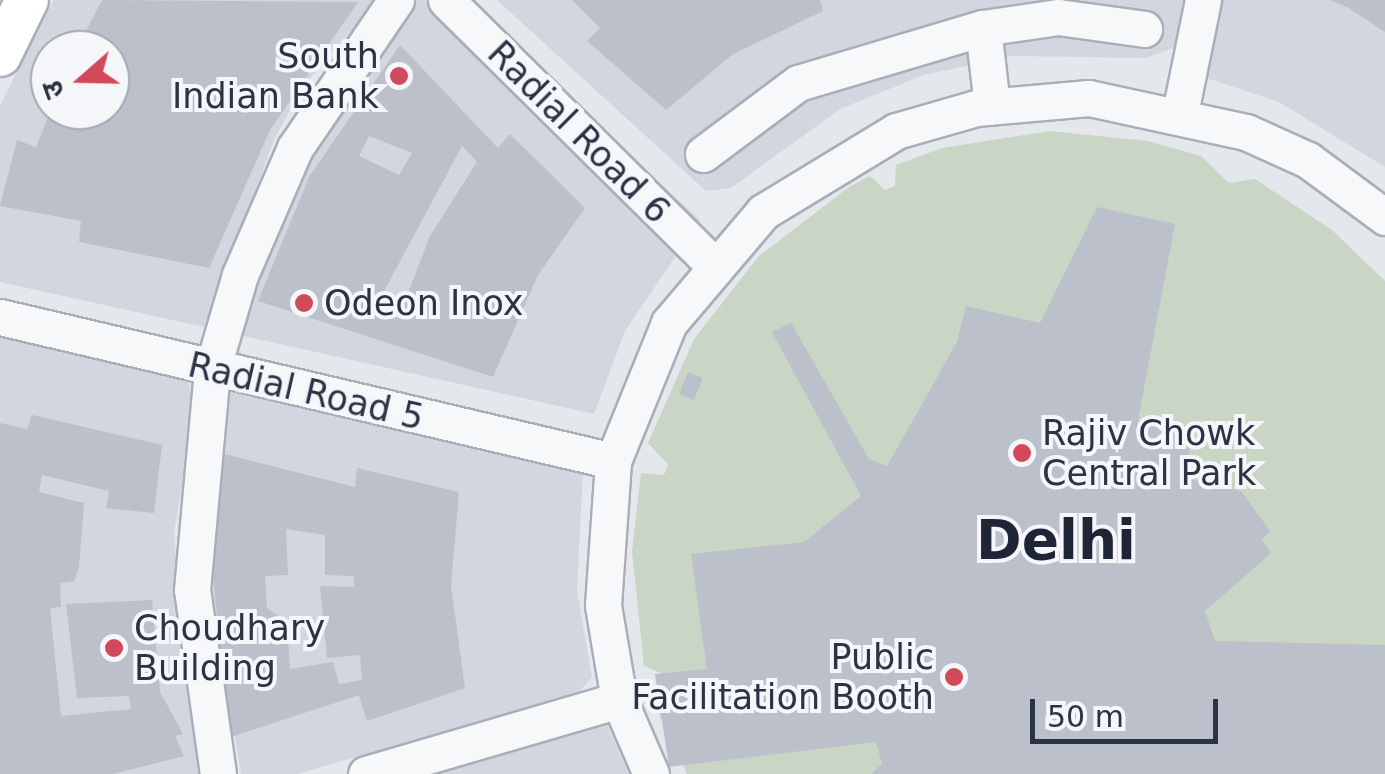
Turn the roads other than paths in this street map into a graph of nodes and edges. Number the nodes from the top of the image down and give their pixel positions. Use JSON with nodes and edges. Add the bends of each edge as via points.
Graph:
{"nodes":[{"id":1,"x":396,"y":0,"type":"edge"},
{"id":2,"x":446,"y":0,"type":"edge"},
{"id":3,"x":1204,"y":0,"type":"edge"},
{"id":4,"x":982,"y":28,"type":"junction"},
{"id":5,"x":1144,"y":29,"type":"dead end"},
{"id":6,"x":992,"y":106,"type":"junction"},
{"id":7,"x":1180,"y":113,"type":"junction"},
{"id":8,"x":703,"y":154,"type":"dead end"},
{"id":9,"x":1385,"y":217,"type":"edge"},
{"id":10,"x":712,"y":263,"type":"junction"},
{"id":11,"x":0,"y":317,"type":"edge"},
{"id":12,"x":212,"y":370,"type":"junction"},
{"id":13,"x":613,"y":461,"type":"junction"},
{"id":14,"x":619,"y":700,"type":"junction"},
{"id":15,"x":642,"y":771,"type":"edge"},
{"id":16,"x":218,"y":774,"type":"edge"},
{"id":17,"x":366,"y":774,"type":"edge"}],
"edges":[{"from":1,"to":12,"type":"street","via":[[295,148],[240,275]]},
{"from":2,"to":10,"type":"street","name":"Radial Road 6"},
{"from":3,"to":7,"type":"street"},
{"from":4,"to":5,"type":"street","via":[[1058,17]]},
{"from":4,"to":6,"type":"street"},
{"from":4,"to":8,"type":"street","via":[[798,83]]},
{"from":6,"to":7,"type":"street","via":[[1089,98]]},
{"from":6,"to":10,"type":"street","via":[[896,131],[821,169]]},
{"from":7,"to":9,"type":"street","via":[[1308,160]]},
{"from":10,"to":13,"type":"street","via":[[651,356]]},
{"from":11,"to":12,"type":"street","name":"Radial Road 5"},
{"from":12,"to":13,"type":"street","name":"Radial Road 5"},
{"from":12,"to":16,"type":"street","via":[[192,590]]},
{"from":13,"to":14,"type":"street","via":[[602,556]]},
{"from":14,"to":15,"type":"street"},
{"from":14,"to":17,"type":"street"}]}
